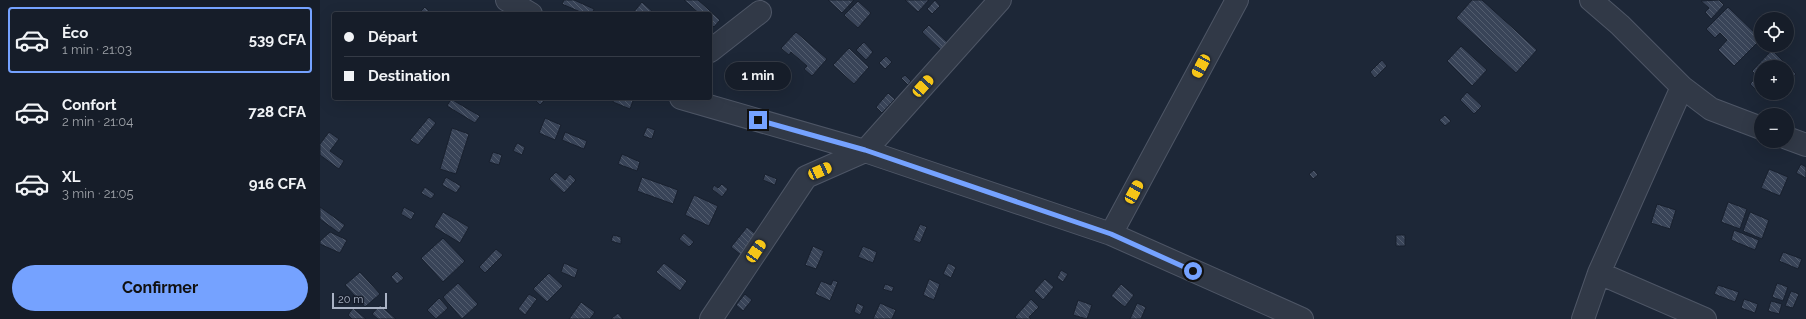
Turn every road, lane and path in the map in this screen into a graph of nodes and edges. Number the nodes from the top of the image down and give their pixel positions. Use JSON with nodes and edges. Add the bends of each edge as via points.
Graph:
{"nodes":[{"id":1,"x":507,"y":0,"type":"edge"},
{"id":2,"x":1000,"y":0,"type":"edge"},
{"id":3,"x":1237,"y":0,"type":"edge"},
{"id":4,"x":1591,"y":0,"type":"edge"},
{"id":5,"x":528,"y":12,"type":"edge"},
{"id":6,"x":760,"y":12,"type":"dead end"},
{"id":7,"x":712,"y":49,"type":"edge"},
{"id":8,"x":1682,"y":87,"type":"junction"},
{"id":9,"x":692,"y":100,"type":"edge"},
{"id":10,"x":710,"y":103,"type":"edge"},
{"id":11,"x":1754,"y":125,"type":"edge"},
{"id":12,"x":1794,"y":141,"type":"edge"},
{"id":13,"x":1806,"y":145,"type":"edge"},
{"id":14,"x":865,"y":150,"type":"junction"},
{"id":15,"x":1111,"y":234,"type":"junction"},
{"id":16,"x":1599,"y":273,"type":"junction"},
{"id":17,"x":1292,"y":317,"type":"edge"},
{"id":18,"x":711,"y":319,"type":"edge"},
{"id":19,"x":1583,"y":319,"type":"edge"},
{"id":20,"x":1705,"y":319,"type":"edge"}],
"edges":[{"from":1,"to":5,"type":"street"},
{"from":2,"to":14,"type":"street"},
{"from":3,"to":15,"type":"street"},
{"from":4,"to":8,"type":"street"},
{"from":6,"to":7,"type":"street"},
{"from":8,"to":11,"type":"street","via":[[1711,109]]},
{"from":8,"to":16,"type":"street"},
{"from":9,"to":10,"type":"street"},
{"from":10,"to":14,"type":"street"},
{"from":12,"to":13,"type":"street"},
{"from":14,"to":15,"type":"street"},
{"from":14,"to":18,"type":"street","via":[[806,177]]},
{"from":15,"to":17,"type":"street"},
{"from":16,"to":19,"type":"street"},
{"from":16,"to":20,"type":"street"}]}
